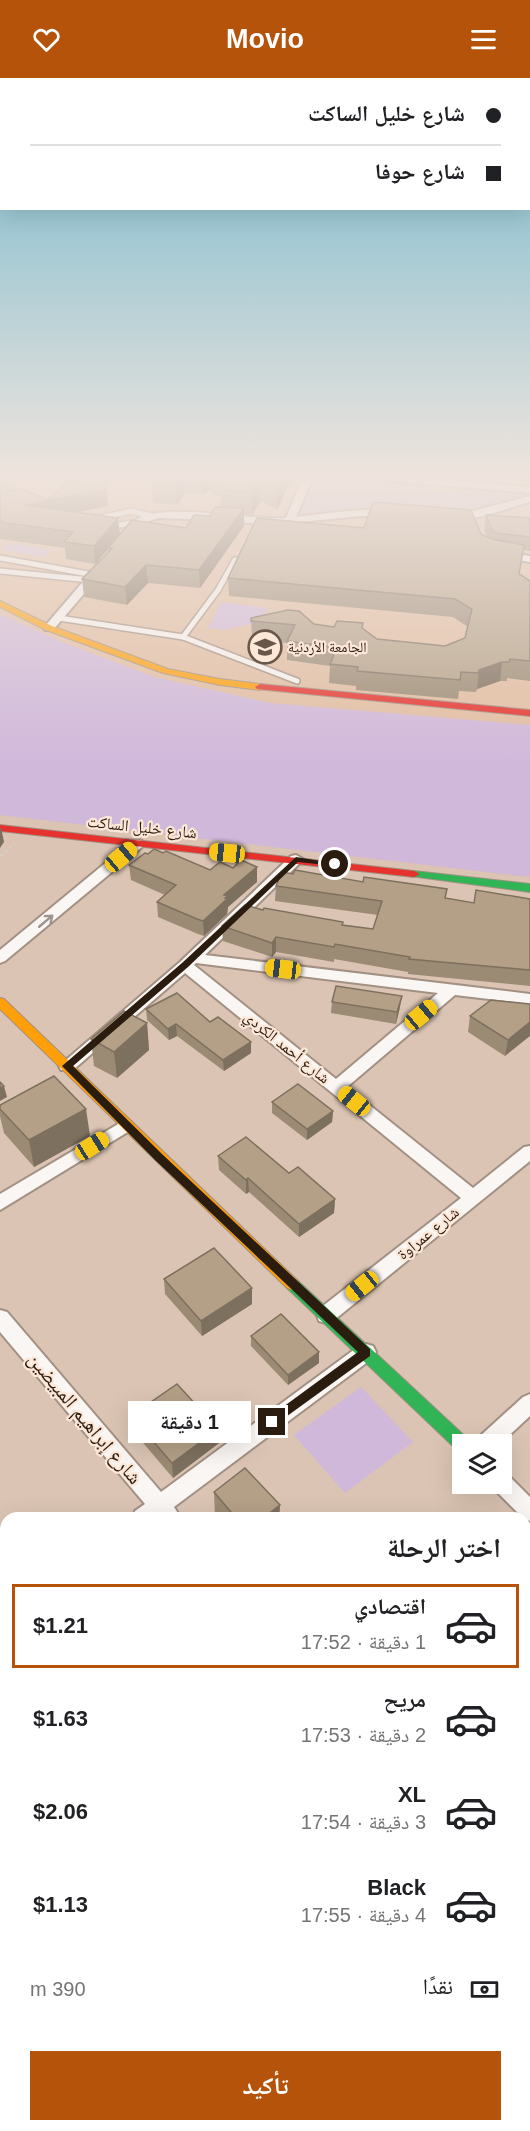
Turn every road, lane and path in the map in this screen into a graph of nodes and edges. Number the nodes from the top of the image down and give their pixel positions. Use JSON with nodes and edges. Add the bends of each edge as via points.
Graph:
{"nodes":[{"id":1,"x":41,"y":574,"type":"edge"},
{"id":2,"x":72,"y":574,"type":"edge"},
{"id":3,"x":96,"y":574,"type":"edge"},
{"id":4,"x":227,"y":574,"type":"edge"},
{"id":5,"x":92,"y":578,"type":"junction"},
{"id":6,"x":0,"y":604,"type":"edge"},
{"id":7,"x":54,"y":623,"type":"junction"},
{"id":8,"x":183,"y":637,"type":"junction"},
{"id":9,"x":297,"y":681,"type":"dead end"},
{"id":10,"x":530,"y":714,"type":"edge"},
{"id":11,"x":0,"y":828,"type":"edge"},
{"id":12,"x":137,"y":844,"type":"junction"},
{"id":13,"x":296,"y":859,"type":"junction"},
{"id":14,"x":530,"y":888,"type":"edge"},
{"id":15,"x":0,"y":958,"type":"edge"},
{"id":16,"x":188,"y":961,"type":"junction"},
{"id":17,"x":450,"y":991,"type":"junction"},
{"id":18,"x":530,"y":999,"type":"edge"},
{"id":19,"x":0,"y":1002,"type":"edge"},
{"id":20,"x":67,"y":1066,"type":"junction"},
{"id":21,"x":337,"y":1087,"type":"junction"},
{"id":22,"x":125,"y":1126,"type":"junction"},
{"id":23,"x":530,"y":1152,"type":"edge"},
{"id":24,"x":472,"y":1197,"type":"junction"},
{"id":25,"x":0,"y":1203,"type":"edge"},
{"id":26,"x":326,"y":1315,"type":"junction"},
{"id":27,"x":0,"y":1318,"type":"edge"},
{"id":28,"x":366,"y":1353,"type":"junction"},
{"id":29,"x":530,"y":1403,"type":"edge"},
{"id":30,"x":497,"y":1434,"type":"edge"},
{"id":31,"x":452,"y":1435,"type":"edge"},
{"id":32,"x":512,"y":1493,"type":"edge"},
{"id":33,"x":530,"y":1511,"type":"edge"},
{"id":34,"x":165,"y":1512,"type":"edge"}],
"edges":[{"from":1,"to":5,"type":"lane"},
{"from":2,"to":5,"type":"lane"},
{"from":3,"to":5,"type":"street"},
{"from":4,"to":8,"type":"lane"},
{"from":5,"to":7,"type":"street"},
{"from":6,"to":7,"type":"street"},
{"from":7,"to":8,"type":"lane"},
{"from":7,"to":10,"type":"street","via":[[166,671],[220,682]]},
{"from":8,"to":9,"type":"lane"},
{"from":11,"to":12,"type":"street","name":"شارع خليل الساكت"},
{"from":12,"to":13,"type":"street","name":"شارع خليل الساكت"},
{"from":15,"to":12,"type":"street","one_way":true},
{"from":13,"to":14,"type":"street","name":"شارع خليل الساكت"},
{"from":13,"to":16,"type":"street"},
{"from":16,"to":17,"type":"street"},
{"from":16,"to":20,"type":"street"},
{"from":16,"to":21,"type":"street","name":"شارع أحمد الكردي"},
{"from":17,"to":18,"type":"street"},
{"from":17,"to":21,"type":"street"},
{"from":19,"to":20,"type":"street"},
{"from":20,"to":22,"type":"street"},
{"from":21,"to":24,"type":"street","name":"شارع أحمد الكردي"},
{"from":22,"to":25,"type":"street"},
{"from":22,"to":26,"type":"street"},
{"from":23,"to":24,"type":"street","name":"شارع عمراوة"},
{"from":24,"to":26,"type":"street","name":"شارع عمراوة"},
{"from":26,"to":28,"type":"street"},
{"from":27,"to":34,"type":"street","name":"شارع إبراهيم المبيضين"},
{"from":28,"to":31,"type":"street"},
{"from":28,"to":34,"type":"street"},
{"from":29,"to":30,"type":"street"},
{"from":32,"to":33,"type":"street"}]}
